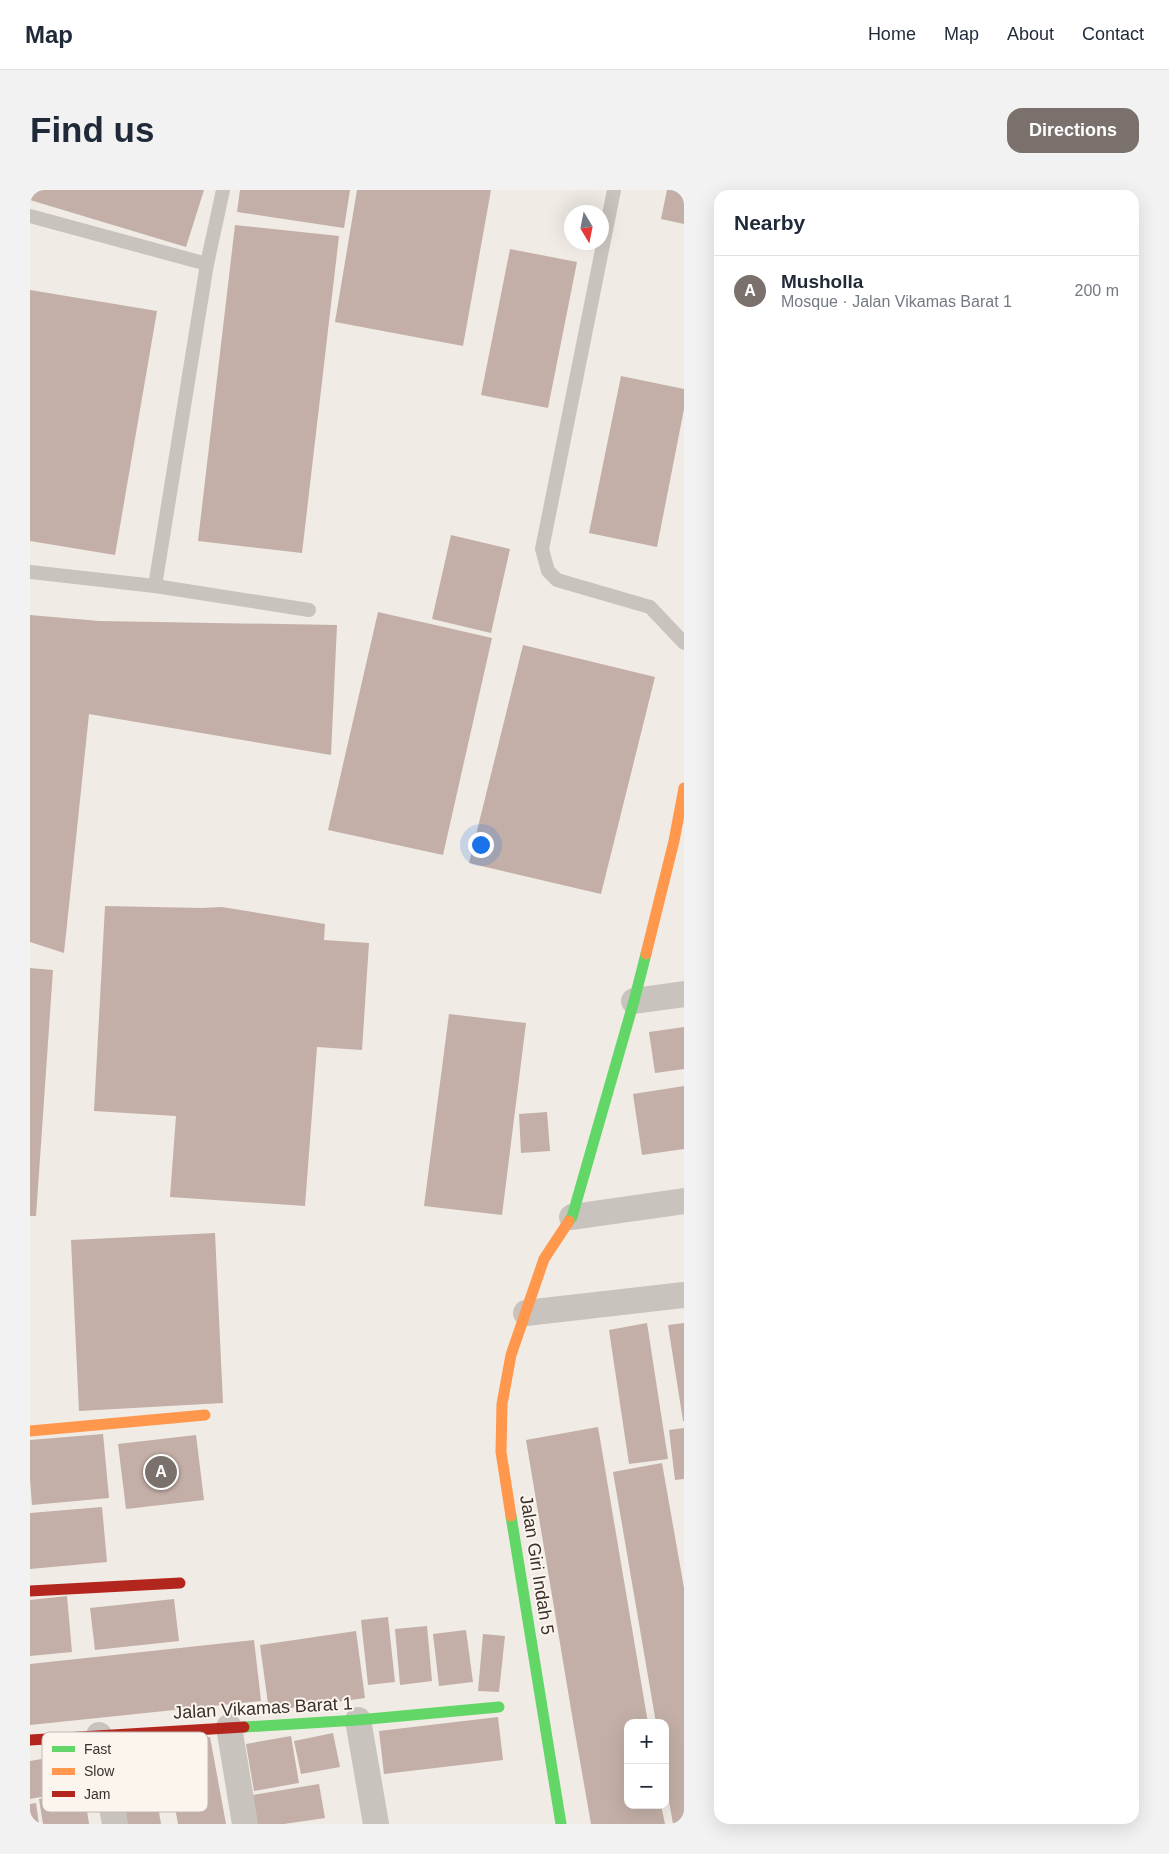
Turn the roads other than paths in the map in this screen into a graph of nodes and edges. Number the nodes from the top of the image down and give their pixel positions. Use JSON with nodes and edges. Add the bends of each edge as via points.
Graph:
{"nodes":[{"id":1,"x":223,"y":190,"type":"edge"},
{"id":2,"x":614,"y":190,"type":"edge"},
{"id":3,"x":30,"y":216,"type":"edge"},
{"id":4,"x":207,"y":264,"type":"junction"},
{"id":5,"x":30,"y":572,"type":"edge"},
{"id":6,"x":155,"y":586,"type":"junction"},
{"id":7,"x":308,"y":610,"type":"dead end"},
{"id":8,"x":684,"y":643,"type":"edge"},
{"id":9,"x":684,"y":788,"type":"edge"},
{"id":10,"x":679,"y":840,"type":"edge"},
{"id":11,"x":684,"y":994,"type":"edge"},
{"id":12,"x":634,"y":1001,"type":"junction"},
{"id":13,"x":684,"y":1200,"type":"edge"},
{"id":14,"x":572,"y":1216,"type":"junction"},
{"id":15,"x":684,"y":1295,"type":"edge"},
{"id":16,"x":526,"y":1313,"type":"junction"},
{"id":17,"x":205,"y":1415,"type":"dead end"},
{"id":18,"x":30,"y":1431,"type":"edge"},
{"id":19,"x":180,"y":1583,"type":"dead end"},
{"id":20,"x":30,"y":1591,"type":"edge"},
{"id":21,"x":499,"y":1707,"type":"dead end"},
{"id":22,"x":358,"y":1720,"type":"junction"},
{"id":23,"x":229,"y":1727,"type":"junction"},
{"id":24,"x":148,"y":1732,"type":"edge"},
{"id":25,"x":245,"y":1824,"type":"edge"},
{"id":26,"x":376,"y":1824,"type":"edge"},
{"id":27,"x":561,"y":1824,"type":"edge"}],
"edges":[{"from":1,"to":4,"type":"lane"},
{"from":2,"to":8,"type":"lane","via":[[542,549],[548,571],[557,580],[650,607]]},
{"from":3,"to":4,"type":"lane"},
{"from":4,"to":6,"type":"lane"},
{"from":5,"to":6,"type":"lane"},
{"from":6,"to":7,"type":"lane"},
{"from":9,"to":10,"type":"street","name":"Jalan Giri Indah 5"},
{"from":10,"to":12,"type":"street","name":"Jalan Giri Indah 5"},
{"from":11,"to":12,"type":"street"},
{"from":12,"to":14,"type":"street","name":"Jalan Giri Indah 5"},
{"from":13,"to":14,"type":"street"},
{"from":14,"to":16,"type":"street","name":"Jalan Giri Indah 5","via":[[544,1258]]},
{"from":15,"to":16,"type":"street"},
{"from":16,"to":27,"type":"street","name":"Jalan Giri Indah 5","via":[[511,1355],[502,1404],[501,1452]]},
{"from":17,"to":18,"type":"street"},
{"from":19,"to":20,"type":"street"},
{"from":21,"to":22,"type":"street","name":"Jalan Vikamas Barat 1"},
{"from":22,"to":23,"type":"street","name":"Jalan Vikamas Barat 1"},
{"from":22,"to":26,"type":"street"},
{"from":23,"to":24,"type":"street","name":"Jalan Vikamas Barat 1"},
{"from":23,"to":25,"type":"street"}]}
